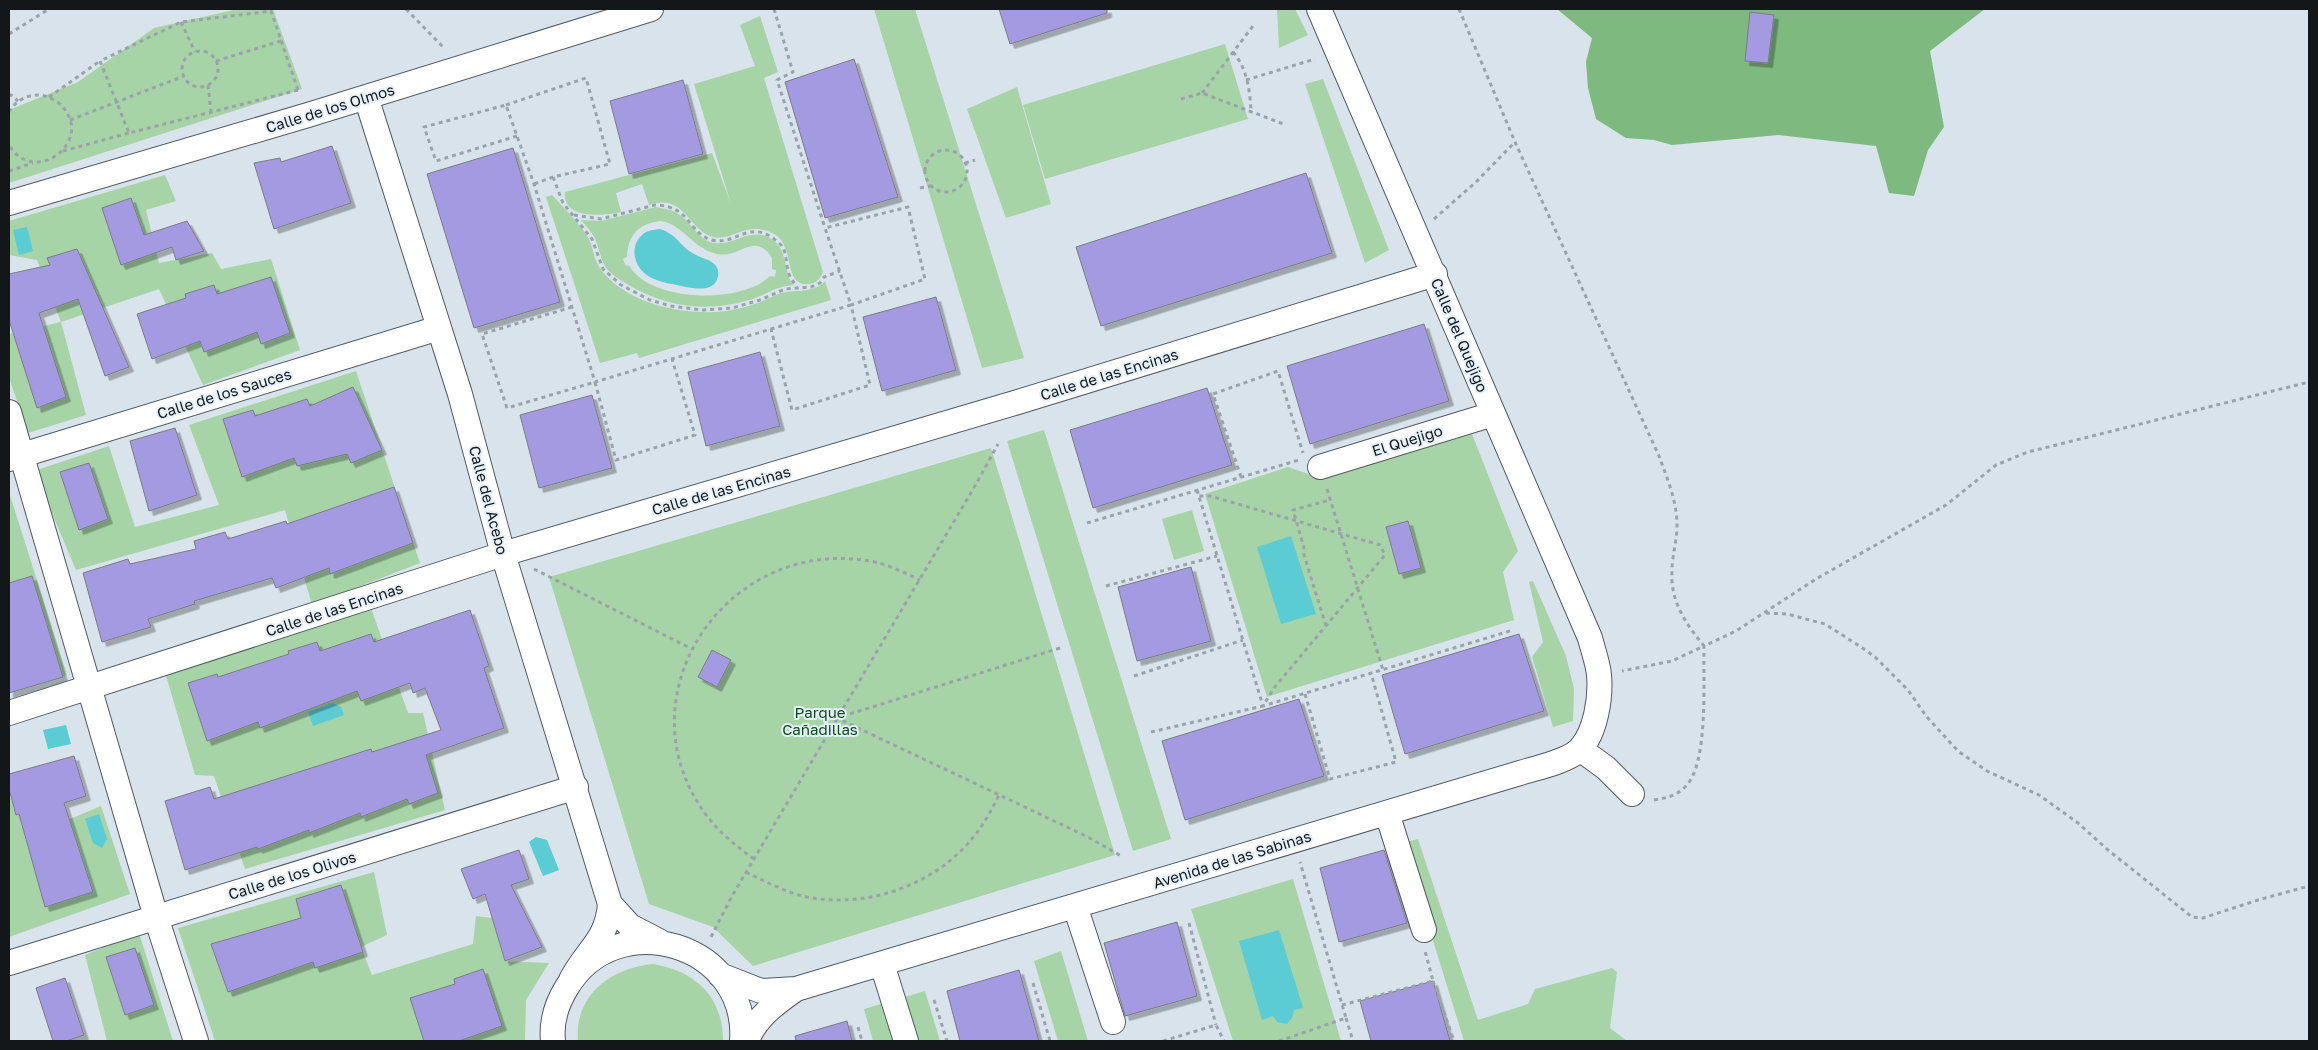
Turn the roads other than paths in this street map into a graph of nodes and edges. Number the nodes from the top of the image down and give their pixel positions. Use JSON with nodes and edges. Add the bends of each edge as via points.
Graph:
{"nodes":[{"id":1,"x":651,"y":9,"type":"edge"},
{"id":2,"x":1319,"y":9,"type":"edge"},
{"id":3,"x":366,"y":97,"type":"junction"},
{"id":4,"x":9,"y":203,"type":"edge"},
{"id":5,"x":1435,"y":274,"type":"junction"},
{"id":6,"x":439,"y":328,"type":"junction"},
{"id":7,"x":9,"y":412,"type":"edge"},
{"id":8,"x":1493,"y":414,"type":"junction"},
{"id":9,"x":15,"y":457,"type":"edge"},
{"id":10,"x":1320,"y":467,"type":"road end"},
{"id":11,"x":503,"y":554,"type":"junction"},
{"id":12,"x":90,"y":688,"type":"junction"},
{"id":13,"x":9,"y":713,"type":"edge"},
{"id":14,"x":1580,"y":749,"type":"junction"},
{"id":15,"x":576,"y":787,"type":"junction"},
{"id":16,"x":1632,"y":794,"type":"road end"},
{"id":17,"x":1387,"y":813,"type":"junction"},
{"id":18,"x":610,"y":904,"type":"junction"},
{"id":19,"x":1075,"y":906,"type":"junction"},
{"id":20,"x":156,"y":917,"type":"junction"},
{"id":21,"x":1424,"y":939,"type":"road end"},
{"id":22,"x":662,"y":942,"type":"junction"},
{"id":23,"x":9,"y":963,"type":"edge"},
{"id":24,"x":882,"y":964,"type":"junction"},
{"id":25,"x":720,"y":975,"type":"junction"},
{"id":26,"x":571,"y":980,"type":"junction"},
{"id":27,"x":796,"y":989,"type":"junction"},
{"id":28,"x":1113,"y":1022,"type":"dead end"},
{"id":29,"x":550,"y":1035,"type":"edge"},
{"id":30,"x":196,"y":1041,"type":"edge"},
{"id":31,"x":742,"y":1041,"type":"edge"},
{"id":32,"x":747,"y":1041,"type":"edge"},
{"id":33,"x":906,"y":1041,"type":"edge"}],
"edges":[{"from":1,"to":3,"type":"street","name":"Calle de los Olmos"},
{"from":2,"to":5,"type":"street","name":"Calle del Quejigo"},
{"from":3,"to":4,"type":"street","name":"Calle de los Olmos"},
{"from":3,"to":6,"type":"street","name":"Calle del Acebo"},
{"from":5,"to":8,"type":"street","name":"Calle del Quejigo"},
{"from":5,"to":11,"type":"street","name":"Calle de las Encinas","via":[[1018,402]]},
{"from":6,"to":9,"type":"street","name":"Calle de los Sauces"},
{"from":6,"to":11,"type":"street","name":"Calle del Acebo"},
{"from":7,"to":9,"type":"street"},
{"from":8,"to":10,"type":"street","name":"El Quejigo"},
{"from":8,"to":14,"type":"street","name":"Calle del Quejigo","via":[[1590,638],[1598,670],[1595,717]]},
{"from":9,"to":12,"type":"street"},
{"from":11,"to":12,"type":"street","name":"Calle de las Encinas"},
{"from":11,"to":15,"type":"street","name":"Calle del Acebo"},
{"from":12,"to":13,"type":"street","name":"Calle de las Encinas"},
{"from":12,"to":20,"type":"street"},
{"from":14,"to":16,"type":"street","via":[[1606,768]]},
{"from":14,"to":17,"type":"street","name":"Avenida de las Sabinas","via":[[1520,773]]},
{"from":15,"to":18,"type":"street","name":"Calle del Acebo"},
{"from":15,"to":20,"type":"street","name":"Calle de los Olivos"},
{"from":17,"to":19,"type":"street","name":"Avenida de las Sabinas"},
{"from":17,"to":21,"type":"street"},
{"from":18,"to":22,"type":"street","name":"Calle del Acebo","via":[[630,926]]},
{"from":18,"to":26,"type":"street","name":"Calle del Acebo","via":[[604,934]]},
{"from":19,"to":24,"type":"street","name":"Avenida de las Sabinas"},
{"from":19,"to":28,"type":"street"},
{"from":20,"to":23,"type":"street","name":"Calle de los Olivos"},
{"from":20,"to":30,"type":"street"},
{"from":22,"to":25,"type":"street","via":[[700,957]]},
{"from":22,"to":26,"type":"street","via":[[634,942],[606,951]]},
{"from":24,"to":27,"type":"street","name":"Avenida de las Sabinas"},
{"from":24,"to":33,"type":"street"},
{"from":25,"to":27,"type":"street","name":"Avenida de las Sabinas","via":[[761,991]]},
{"from":25,"to":31,"type":"street","via":[[738,1009]]},
{"from":26,"to":29,"type":"street","name":"Calle del Acebo","via":[[560,1001]]},
{"from":27,"to":32,"type":"street","name":"Avenida de las Sabinas","via":[[771,1007]]}]}
